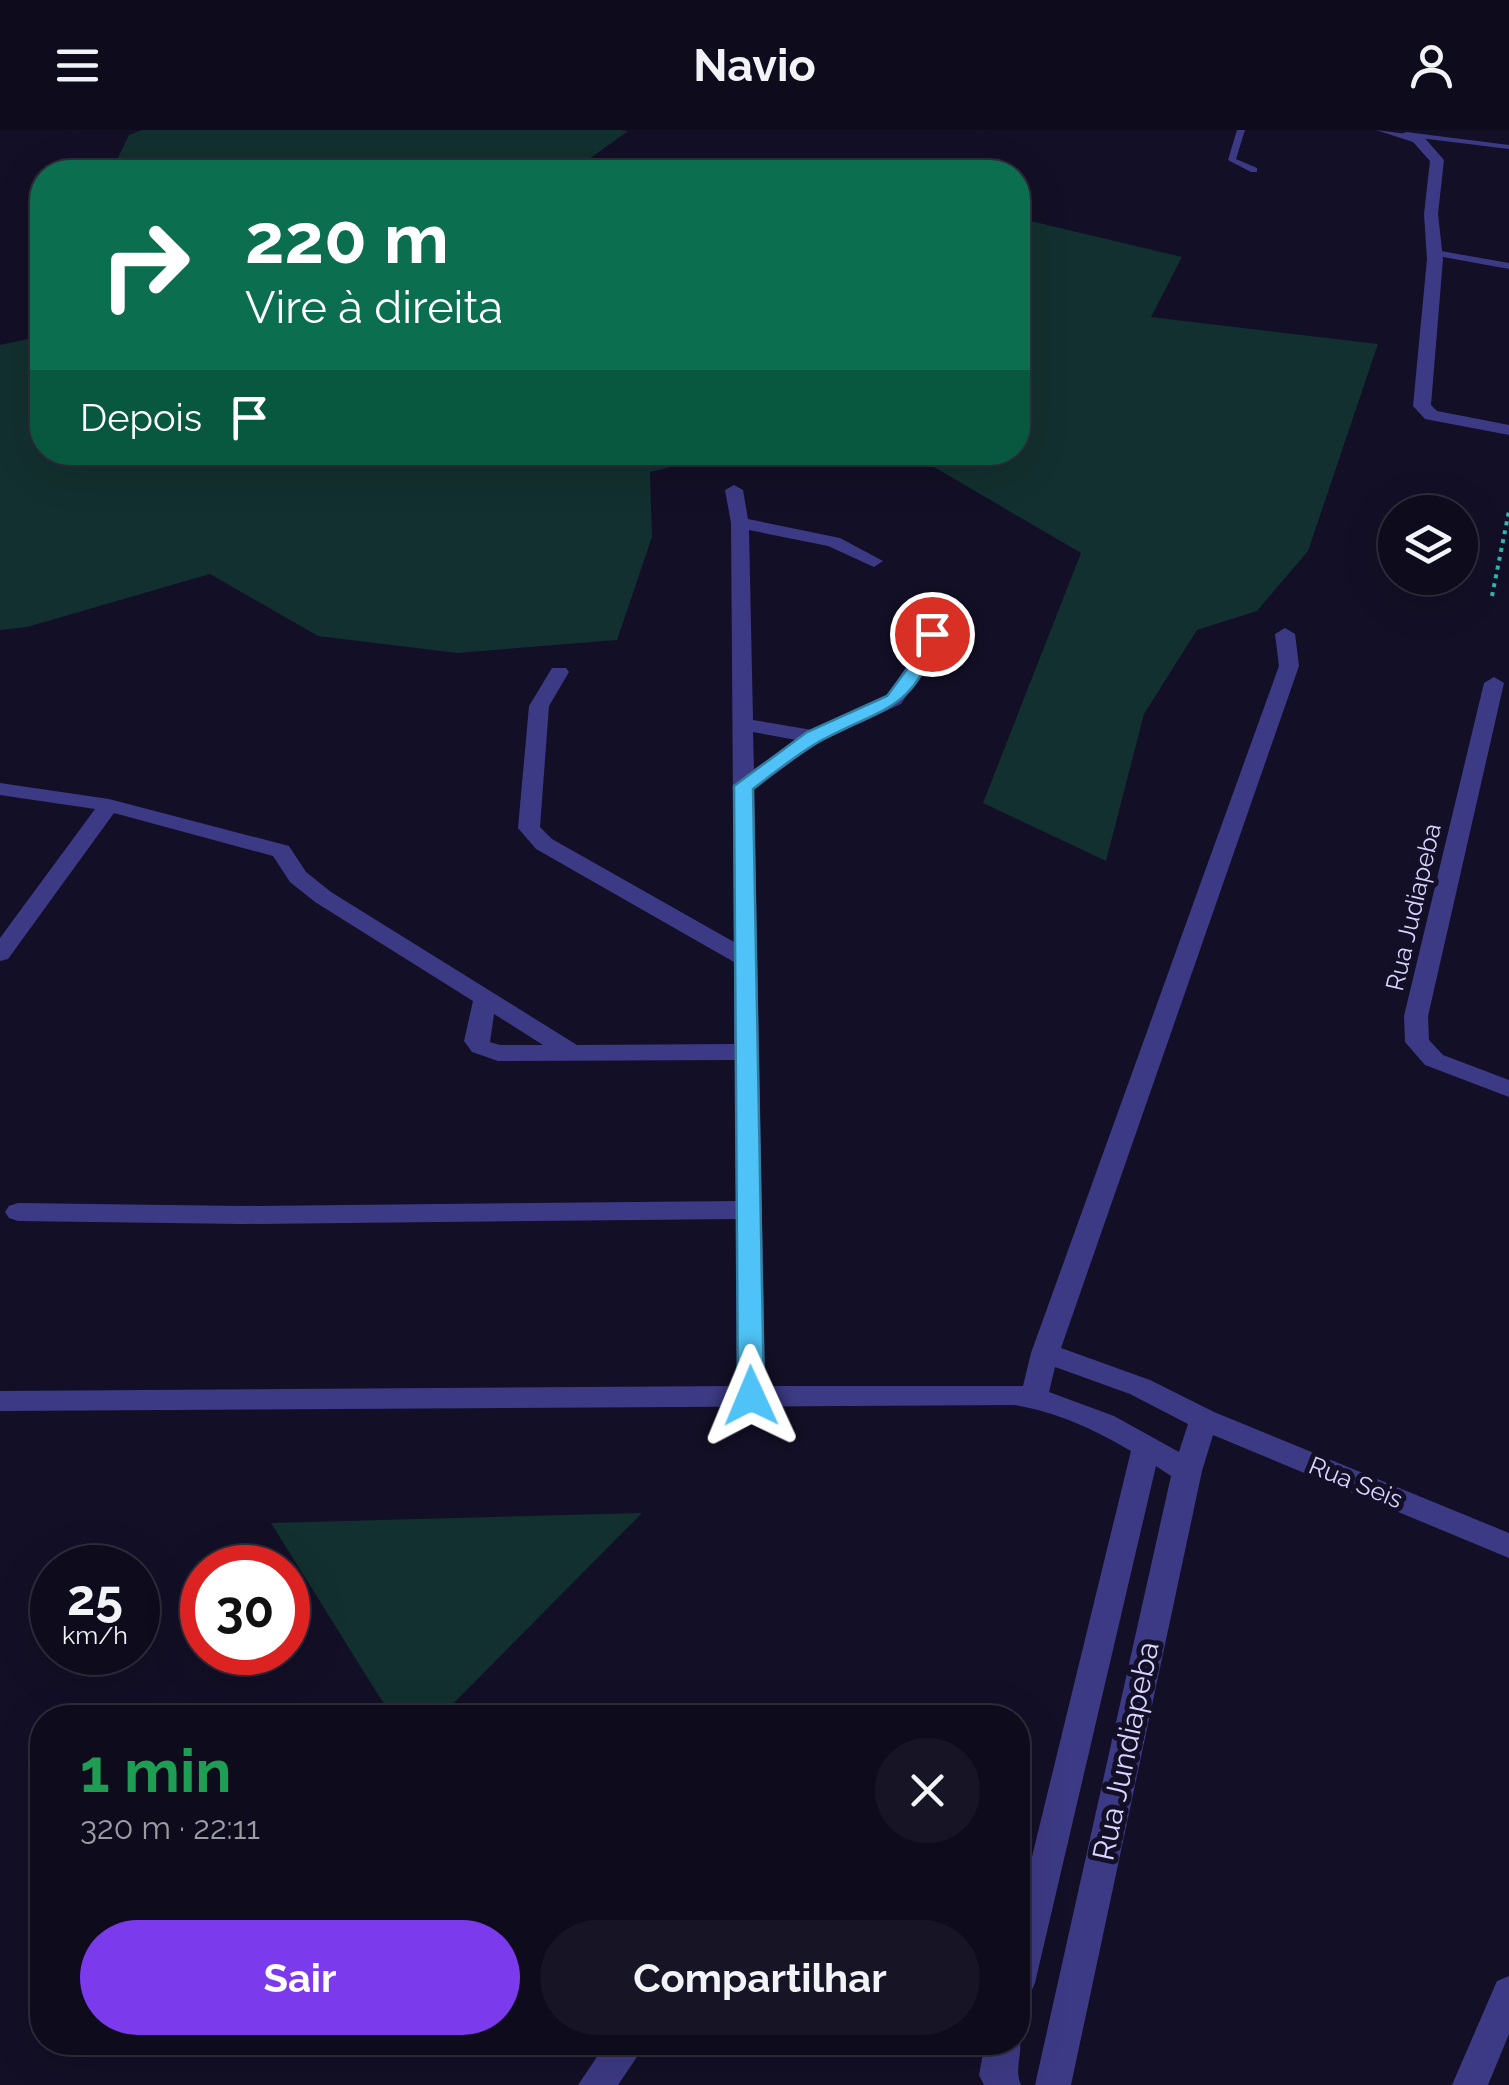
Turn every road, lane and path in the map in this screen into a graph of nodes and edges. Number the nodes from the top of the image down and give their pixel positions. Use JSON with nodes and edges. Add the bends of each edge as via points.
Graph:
{"nodes":[{"id":1,"x":1241,"y":130,"type":"edge"},
{"id":2,"x":1382,"y":130,"type":"edge"},
{"id":3,"x":1406,"y":134,"type":"junction"},
{"id":4,"x":1509,"y":147,"type":"edge"},
{"id":5,"x":1254,"y":170,"type":"dead end"},
{"id":6,"x":1435,"y":253,"type":"junction"},
{"id":7,"x":1509,"y":266,"type":"edge"},
{"id":8,"x":1509,"y":430,"type":"edge"},
{"id":9,"x":734,"y":490,"type":"dead end"},
{"id":10,"x":1509,"y":510,"type":"edge"},
{"id":11,"x":740,"y":524,"type":"junction"},
{"id":12,"x":874,"y":561,"type":"dead end"},
{"id":13,"x":1492,"y":596,"type":"dead end"},
{"id":14,"x":928,"y":615,"type":"dead end"},
{"id":15,"x":1285,"y":634,"type":"dead end"},
{"id":16,"x":559,"y":672,"type":"dead end"},
{"id":17,"x":1494,"y":684,"type":"dead end"},
{"id":18,"x":742,"y":724,"type":"junction"},
{"id":19,"x":814,"y":736,"type":"junction"},
{"id":20,"x":743,"y":786,"type":"junction"},
{"id":21,"x":0,"y":789,"type":"edge"},
{"id":22,"x":109,"y":805,"type":"junction"},
{"id":23,"x":0,"y":954,"type":"edge"},
{"id":24,"x":746,"y":959,"type":"junction"},
{"id":25,"x":485,"y":999,"type":"junction"},
{"id":26,"x":572,"y":1052,"type":"junction"},
{"id":27,"x":747,"y":1052,"type":"junction"},
{"id":28,"x":1509,"y":1089,"type":"edge"},
{"id":29,"x":749,"y":1210,"type":"junction"},
{"id":30,"x":18,"y":1212,"type":"dead end"},
{"id":31,"x":1045,"y":1353,"type":"junction"},
{"id":32,"x":751,"y":1396,"type":"junction"},
{"id":33,"x":1034,"y":1396,"type":"junction"},
{"id":34,"x":0,"y":1401,"type":"edge"},
{"id":35,"x":1204,"y":1419,"type":"junction"},
{"id":36,"x":1146,"y":1448,"type":"junction"},
{"id":37,"x":1187,"y":1471,"type":"junction"},
{"id":38,"x":1509,"y":1546,"type":"edge"},
{"id":39,"x":1030,"y":1933,"type":"edge"},
{"id":40,"x":1509,"y":1992,"type":"edge"},
{"id":41,"x":619,"y":2055,"type":"edge"},
{"id":42,"x":1001,"y":2055,"type":"edge"},
{"id":43,"x":596,"y":2085,"type":"edge"},
{"id":44,"x":1004,"y":2085,"type":"edge"},
{"id":45,"x":1052,"y":2085,"type":"edge"},
{"id":46,"x":1470,"y":2085,"type":"edge"}],
"edges":[{"from":1,"to":5,"type":"lane","via":[[1232,160]]},
{"from":2,"to":3,"type":"street"},
{"from":3,"to":4,"type":"lane"},
{"from":3,"to":6,"type":"street","via":[[1437,160]]},
{"from":6,"to":7,"type":"lane"},
{"from":6,"to":8,"type":"street","via":[[1422,406],[1431,414]]},
{"from":9,"to":11,"type":"street"},
{"from":10,"to":13,"type":"path"},
{"from":11,"to":12,"type":"street","via":[[833,542]]},
{"from":11,"to":18,"type":"street"},
{"from":14,"to":19,"type":"street","via":[[929,647],[894,700]]},
{"from":15,"to":31,"type":"street","via":[[1289,666]]},
{"from":16,"to":24,"type":"street","via":[[539,706],[528,821],[535,837]]},
{"from":17,"to":28,"type":"street","name":"Rua Judiapeba","via":[[1416,1016],[1417,1042],[1434,1060]]},
{"from":18,"to":19,"type":"street"},
{"from":18,"to":20,"type":"street"},
{"from":19,"to":20,"type":"street"},
{"from":20,"to":24,"type":"street"},
{"from":21,"to":22,"type":"street"},
{"from":22,"to":23,"type":"street"},
{"from":22,"to":25,"type":"street","via":[[281,851],[298,877],[324,898]]},
{"from":24,"to":27,"type":"street"},
{"from":25,"to":26,"type":"street"},
{"from":25,"to":26,"type":"street","via":[[476,1041],[481,1047],[514,1055]]},
{"from":26,"to":27,"type":"street"},
{"from":27,"to":29,"type":"street"},
{"from":29,"to":30,"type":"street"},
{"from":29,"to":32,"type":"street"},
{"from":31,"to":33,"type":"street"},
{"from":31,"to":35,"type":"street","name":"Rua Seis","via":[[1140,1387]]},
{"from":32,"to":33,"type":"street"},
{"from":32,"to":34,"type":"street"},
{"from":33,"to":36,"type":"street","via":[[1088,1415]]},
{"from":35,"to":37,"type":"street","name":"Rua Jundiapeba"},
{"from":35,"to":38,"type":"street","name":"Rua Seis"},
{"from":36,"to":37,"type":"street"},
{"from":36,"to":39,"type":"street"},
{"from":37,"to":45,"type":"street","name":"Rua Jundiapeba"},
{"from":40,"to":46,"type":"street"},
{"from":41,"to":43,"type":"street"},
{"from":42,"to":44,"type":"street","via":[[997,2075]]}]}
